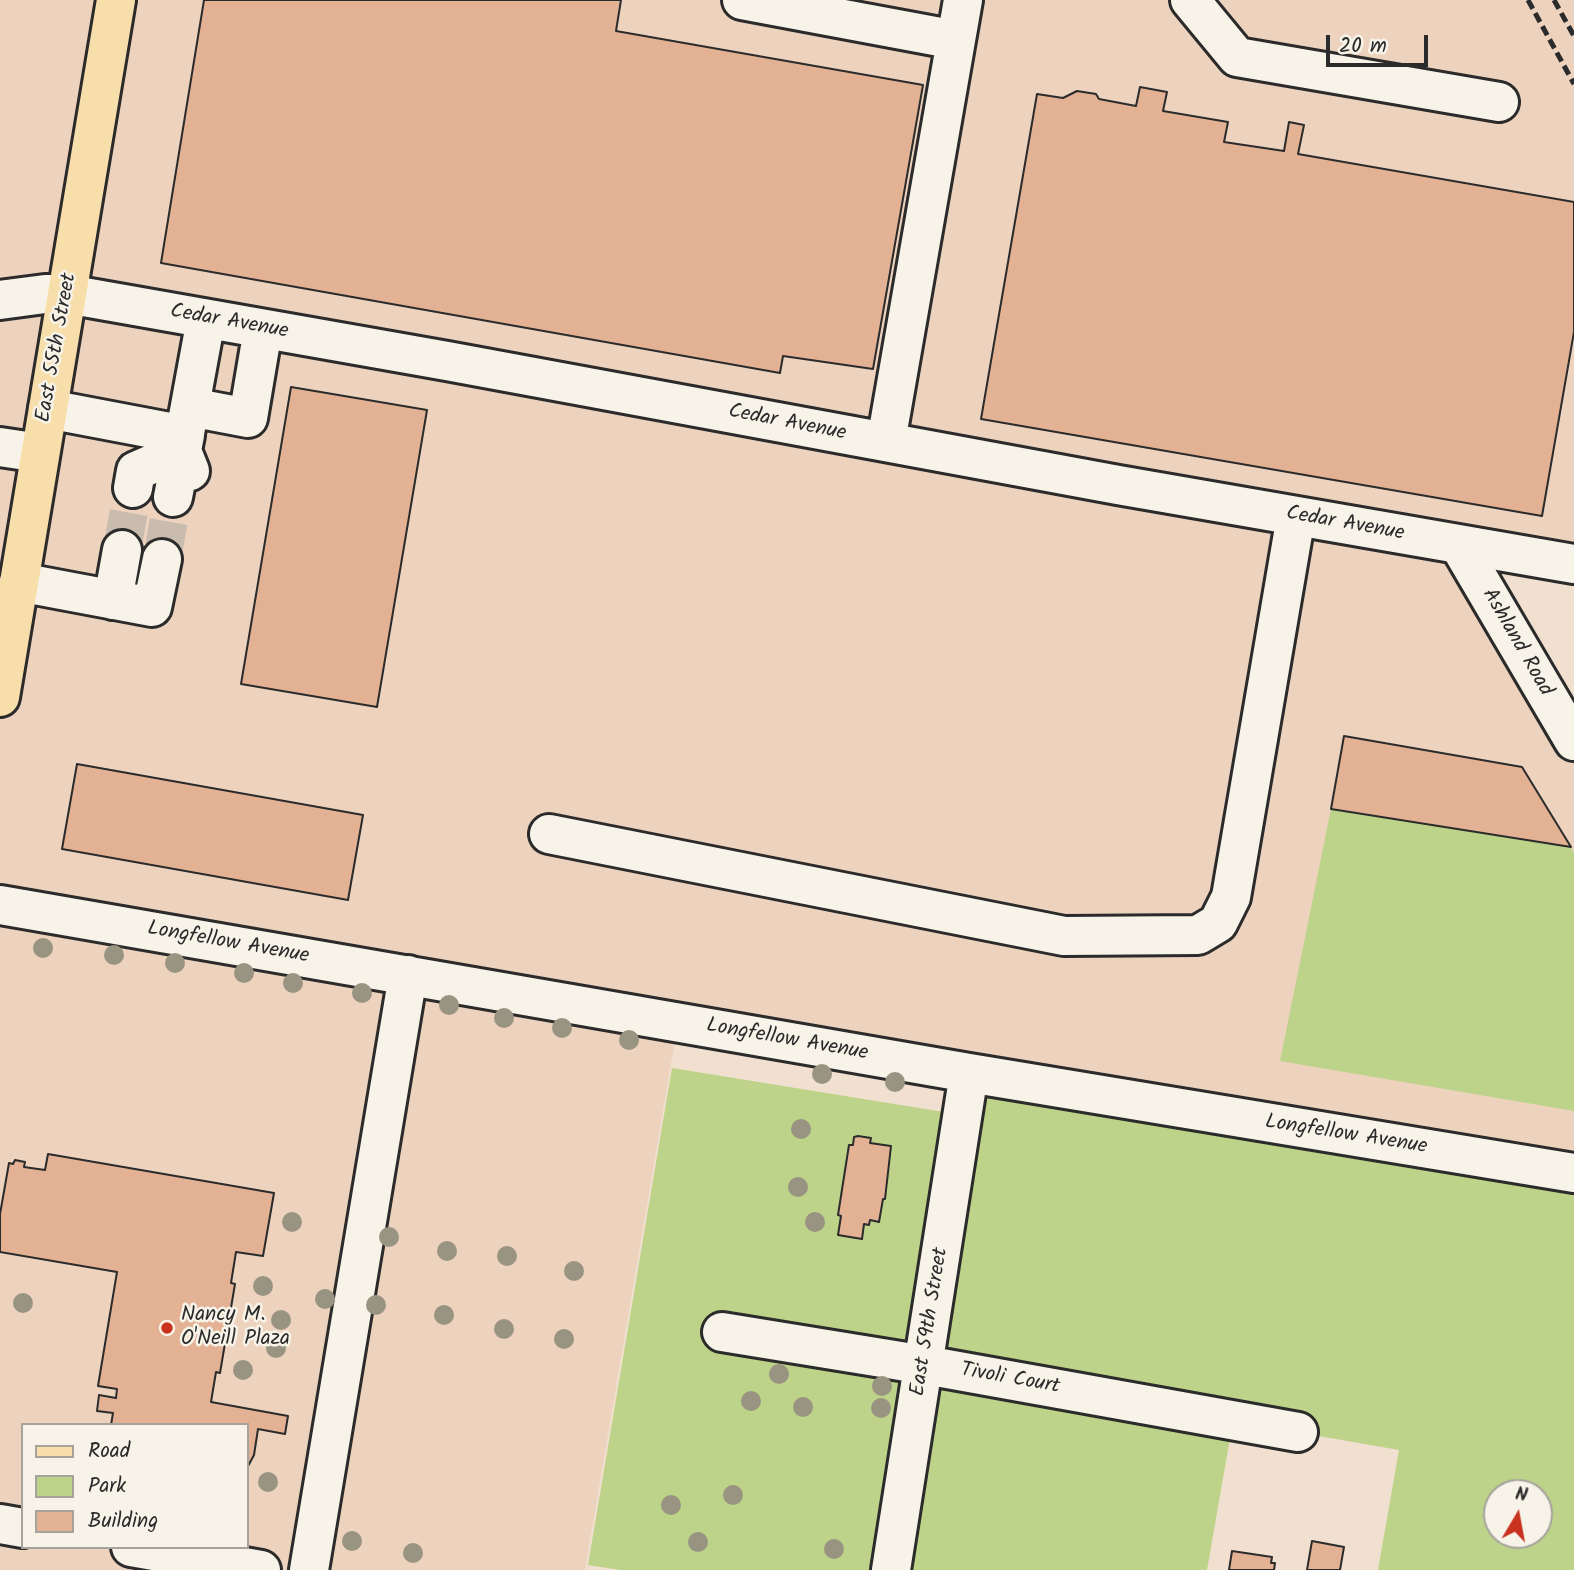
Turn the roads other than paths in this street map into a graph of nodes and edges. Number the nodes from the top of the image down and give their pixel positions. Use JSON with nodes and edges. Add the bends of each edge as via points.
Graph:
{"nodes":[{"id":1,"x":116,"y":0,"type":"edge"},
{"id":2,"x":742,"y":0,"type":"edge"},
{"id":3,"x":964,"y":0,"type":"edge"},
{"id":4,"x":1189,"y":0,"type":"edge"},
{"id":5,"x":956,"y":40,"type":"junction"},
{"id":6,"x":1499,"y":102,"type":"dead end"},
{"id":7,"x":67,"y":294,"type":"junction"},
{"id":8,"x":0,"y":300,"type":"edge"},
{"id":9,"x":206,"y":319,"type":"junction"},
{"id":10,"x":263,"y":329,"type":"junction"},
{"id":11,"x":48,"y":409,"type":"junction"},
{"id":12,"x":186,"y":431,"type":"junction"},
{"id":13,"x":886,"y":442,"type":"junction"},
{"id":14,"x":0,"y":447,"type":"edge"},
{"id":15,"x":40,"y":453,"type":"junction"},
{"id":16,"x":133,"y":488,"type":"tunnel mouth"},
{"id":17,"x":183,"y":498,"type":"tunnel mouth"},
{"id":18,"x":1296,"y":516,"type":"junction"},
{"id":19,"x":1459,"y":545,"type":"junction"},
{"id":20,"x":122,"y":550,"type":"tunnel mouth"},
{"id":21,"x":1574,"y":564,"type":"edge"},
{"id":22,"x":166,"y":571,"type":"tunnel mouth"},
{"id":23,"x":19,"y":582,"type":"junction"},
{"id":24,"x":113,"y":600,"type":"junction"},
{"id":25,"x":0,"y":697,"type":"edge"},
{"id":26,"x":1574,"y":741,"type":"edge"},
{"id":27,"x":549,"y":834,"type":"dead end"},
{"id":28,"x":0,"y":905,"type":"edge"},
{"id":29,"x":408,"y":975,"type":"junction"},
{"id":30,"x":969,"y":1073,"type":"junction"},
{"id":31,"x":1574,"y":1174,"type":"edge"},
{"id":32,"x":722,"y":1332,"type":"dead end"},
{"id":33,"x":925,"y":1365,"type":"junction"},
{"id":34,"x":1297,"y":1433,"type":"dead end"},
{"id":35,"x":0,"y":1524,"type":"edge"},
{"id":36,"x":21,"y":1528,"type":"edge"},
{"id":37,"x":142,"y":1549,"type":"edge"},
{"id":38,"x":261,"y":1570,"type":"edge"},
{"id":39,"x":309,"y":1570,"type":"edge"},
{"id":40,"x":891,"y":1570,"type":"edge"}],
"edges":[{"from":1,"to":7,"type":"main road","name":"East 55th Street"},
{"from":2,"to":5,"type":"street"},
{"from":3,"to":5,"type":"street"},
{"from":4,"to":6,"type":"street","via":[[1237,57]]},
{"from":5,"to":13,"type":"street"},
{"from":7,"to":8,"type":"street","name":"Cedar Avenue"},
{"from":7,"to":9,"type":"street","name":"Cedar Avenue"},
{"from":7,"to":11,"type":"main road","name":"East 55th Street"},
{"from":9,"to":10,"type":"street","name":"Cedar Avenue"},
{"from":9,"to":12,"type":"street"},
{"from":10,"to":12,"type":"street","via":[[248,418]]},
{"from":10,"to":13,"type":"street","name":"Cedar Avenue"},
{"from":11,"to":12,"type":"street"},
{"from":11,"to":15,"type":"main road","name":"East 55th Street"},
{"from":12,"to":16,"type":"street","via":[[135,471]]},
{"from":12,"to":17,"type":"street"},
{"from":13,"to":18,"type":"street","name":"Cedar Avenue"},
{"from":14,"to":15,"type":"street"},
{"from":15,"to":23,"type":"main road","name":"East 55th Street"},
{"from":18,"to":19,"type":"street","name":"Cedar Avenue"},
{"from":18,"to":27,"type":"street","via":[[1231,897],[1218,923],[1198,935],[1065,936]]},
{"from":19,"to":21,"type":"street","name":"Cedar Avenue"},
{"from":19,"to":26,"type":"street","name":"Ashland Road"},
{"from":20,"to":24,"type":"street"},
{"from":22,"to":24,"type":"street","via":[[152,607]]},
{"from":23,"to":24,"type":"street"},
{"from":23,"to":25,"type":"main road","name":"East 55th Street"},
{"from":28,"to":29,"type":"street","name":"Longfellow Avenue"},
{"from":29,"to":30,"type":"street","name":"Longfellow Avenue"},
{"from":29,"to":39,"type":"street"},
{"from":30,"to":31,"type":"street","name":"Longfellow Avenue"},
{"from":30,"to":33,"type":"street","name":"East 59th Street"},
{"from":32,"to":33,"type":"street","name":"Tivoli Court"},
{"from":33,"to":34,"type":"street","name":"Tivoli Court"},
{"from":33,"to":40,"type":"street","name":"East 59th Street"},
{"from":35,"to":36,"type":"street"},
{"from":37,"to":38,"type":"street"}]}
